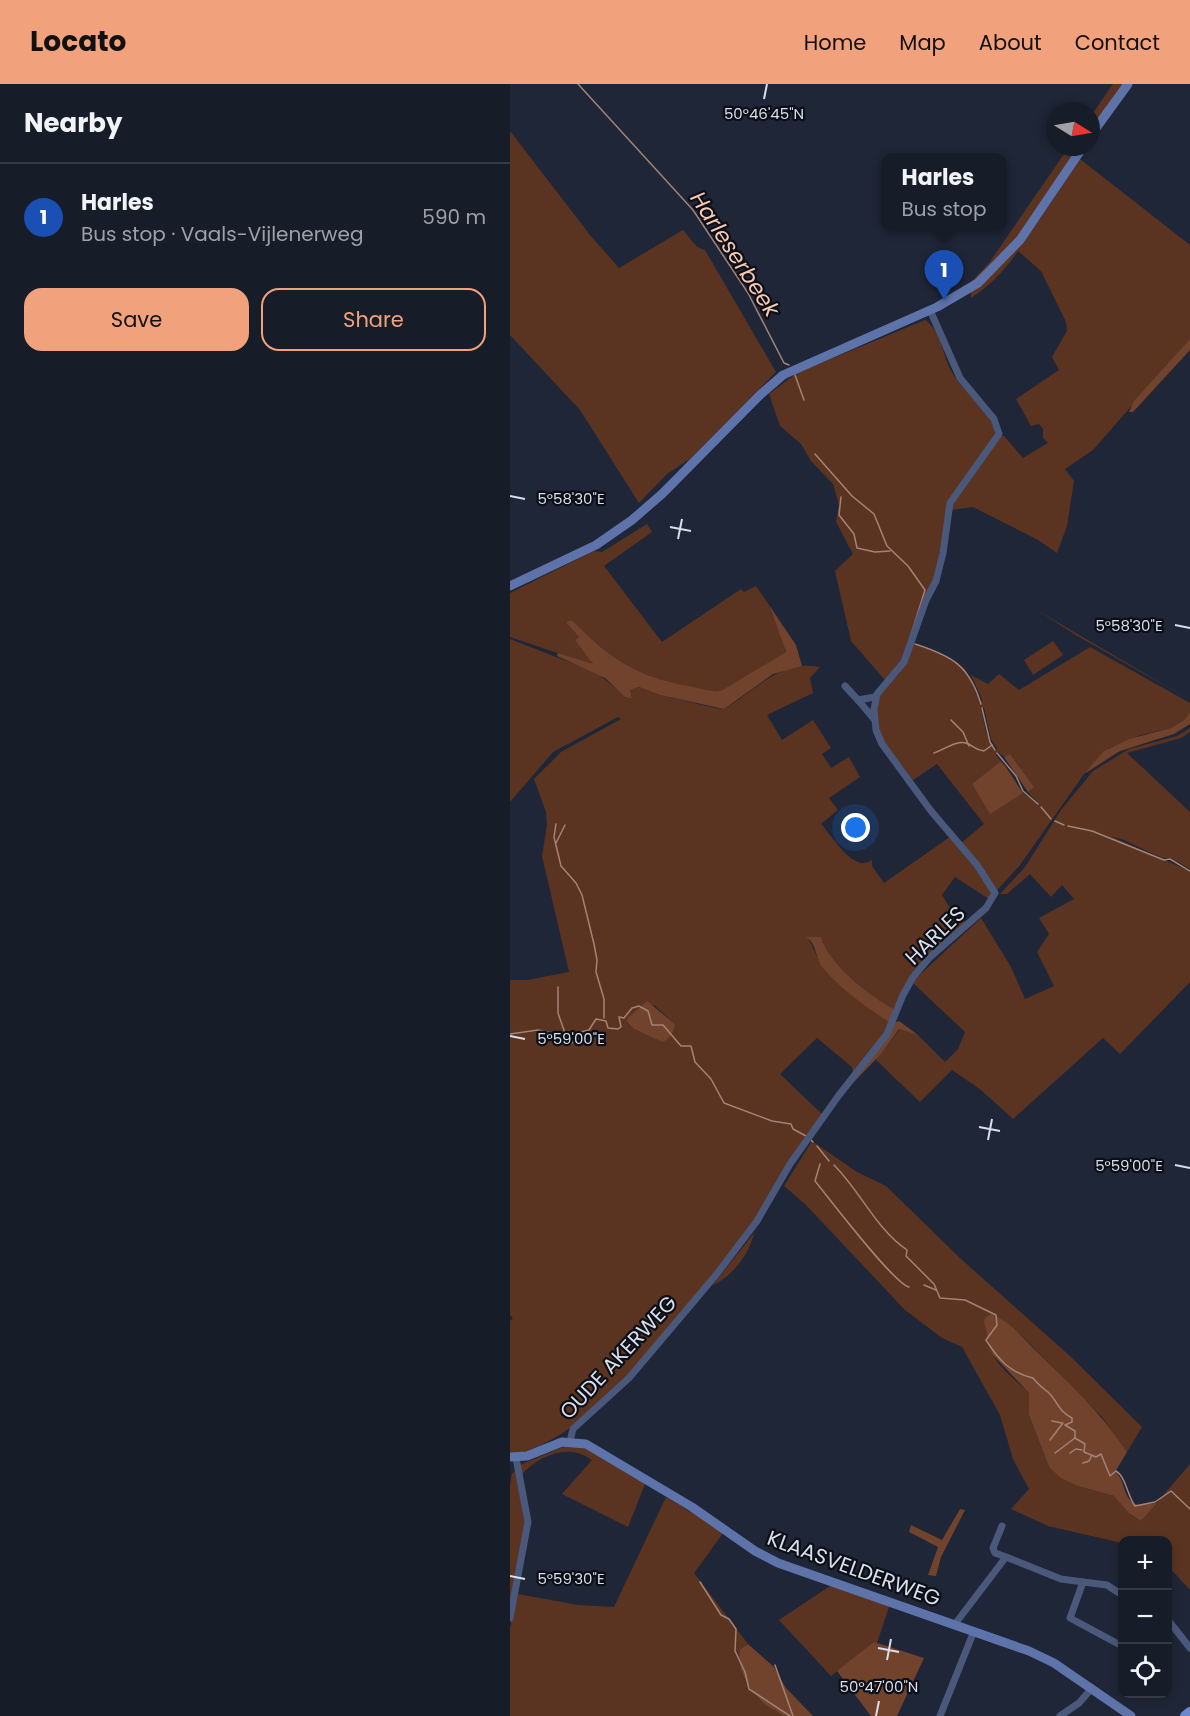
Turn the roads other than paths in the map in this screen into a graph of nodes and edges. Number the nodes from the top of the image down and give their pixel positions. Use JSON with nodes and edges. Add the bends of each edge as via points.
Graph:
{"nodes":[{"id":1,"x":1128,"y":84,"type":"edge"},
{"id":2,"x":1100,"y":123,"type":"edge"},
{"id":3,"x":1077,"y":156,"type":"edge"},
{"id":4,"x":930,"y":310,"type":"junction"},
{"id":5,"x":510,"y":586,"type":"edge"},
{"id":6,"x":845,"y":686,"type":"dead end"},
{"id":7,"x":875,"y":697,"type":"junction"},
{"id":8,"x":858,"y":700,"type":"junction"},
{"id":9,"x":874,"y":720,"type":"junction"},
{"id":10,"x":782,"y":1178,"type":"joint"},
{"id":11,"x":570,"y":1441,"type":"junction"},
{"id":12,"x":513,"y":1458,"type":"edge"},
{"id":13,"x":1002,"y":1526,"type":"dead end"},
{"id":14,"x":1006,"y":1557,"type":"junction"},
{"id":15,"x":1083,"y":1582,"type":"junction"},
{"id":16,"x":1118,"y":1592,"type":"edge"},
{"id":17,"x":510,"y":1618,"type":"edge"},
{"id":18,"x":956,"y":1624,"type":"junction"},
{"id":19,"x":1172,"y":1626,"type":"edge"},
{"id":20,"x":974,"y":1631,"type":"junction"},
{"id":21,"x":1118,"y":1644,"type":"edge"},
{"id":22,"x":1190,"y":1648,"type":"edge"},
{"id":23,"x":1092,"y":1688,"type":"junction"},
{"id":24,"x":1190,"y":1712,"type":"edge"},
{"id":25,"x":940,"y":1716,"type":"edge"},
{"id":26,"x":1060,"y":1716,"type":"edge"},
{"id":27,"x":1131,"y":1716,"type":"edge"},
{"id":28,"x":1185,"y":1716,"type":"edge"}],
"edges":[{"from":1,"to":2,"type":"street"},
{"from":3,"to":4,"type":"street","via":[[1002,261],[968,290]]},
{"from":4,"to":5,"type":"street","via":[[783,375],[632,520],[591,548]]},
{"from":4,"to":7,"type":"street","via":[[960,378],[994,419],[999,434],[950,503],[936,581],[904,662]]},
{"from":6,"to":8,"type":"street","name":"HARLES"},
{"from":7,"to":8,"type":"street"},
{"from":7,"to":9,"type":"street","name":"HARLES"},
{"from":8,"to":9,"type":"street","name":"HARLES"},
{"from":9,"to":10,"type":"street","name":"HARLES","via":[[885,748],[995,893],[986,908],[913,977],[887,1034]]},
{"from":10,"to":11,"type":"street","name":"OUDE AKERWEG","via":[[762,1214],[717,1275],[629,1378],[573,1429]]},
{"from":11,"to":12,"type":"street","name":"OUDE AKERWEG"},
{"from":11,"to":18,"type":"street","name":"KLAASVELDERWEG","via":[[599,1450],[778,1563]]},
{"from":12,"to":17,"type":"street","name":"OUDE AKERWEG","via":[[528,1522]]},
{"from":13,"to":14,"type":"street","via":[[993,1548]]},
{"from":14,"to":15,"type":"street","via":[[1060,1580]]},
{"from":14,"to":18,"type":"street"},
{"from":15,"to":16,"type":"street","via":[[1107,1585]]},
{"from":15,"to":21,"type":"street","via":[[1070,1618]]},
{"from":18,"to":20,"type":"street","name":"KLAASVELDERWEG"},
{"from":19,"to":22,"type":"street"},
{"from":20,"to":23,"type":"street","name":"KLAASVELDERWEG","via":[[1045,1658]]},
{"from":20,"to":25,"type":"street"},
{"from":23,"to":26,"type":"street"},
{"from":23,"to":27,"type":"street","name":"KLAASVELDERWEG"},
{"from":24,"to":28,"type":"main road"}]}
